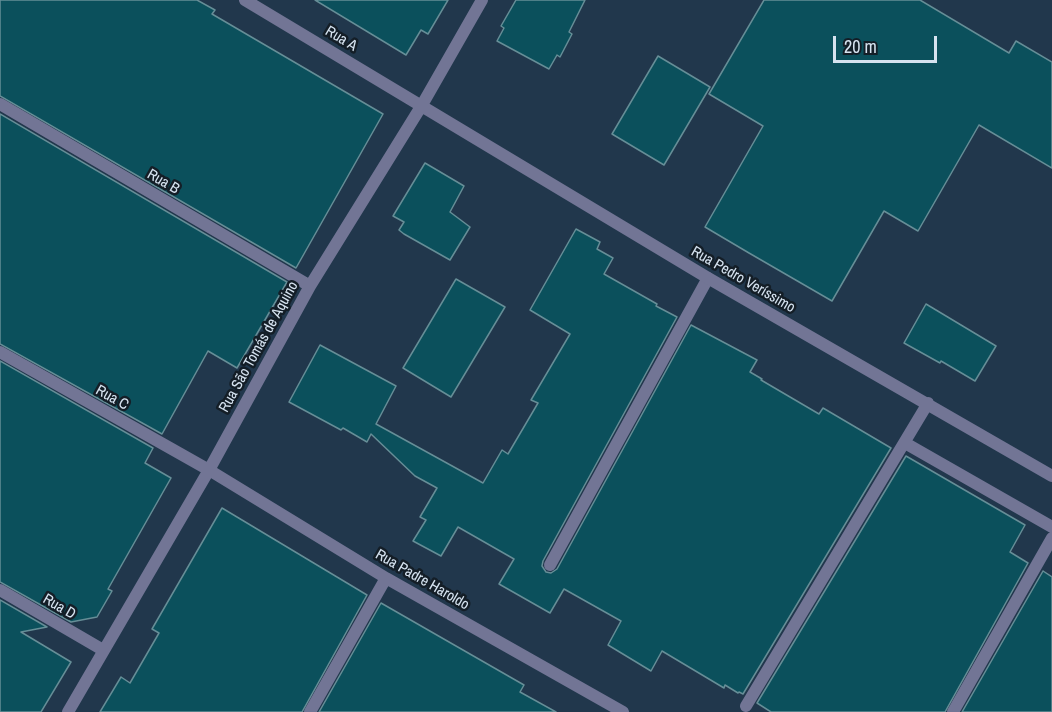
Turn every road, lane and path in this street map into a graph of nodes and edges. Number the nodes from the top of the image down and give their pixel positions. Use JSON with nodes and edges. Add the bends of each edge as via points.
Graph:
{"nodes":[{"id":1,"x":245,"y":0,"type":"edge"},
{"id":2,"x":482,"y":0,"type":"edge"},
{"id":3,"x":0,"y":104,"type":"edge"},
{"id":4,"x":422,"y":105,"type":"junction"},
{"id":5,"x":708,"y":278,"type":"junction"},
{"id":6,"x":310,"y":286,"type":"junction"},
{"id":7,"x":0,"y":352,"type":"edge"},
{"id":8,"x":928,"y":404,"type":"junction"},
{"id":9,"x":905,"y":442,"type":"junction"},
{"id":10,"x":209,"y":470,"type":"junction"},
{"id":11,"x":1052,"y":476,"type":"edge"},
{"id":12,"x":1052,"y":527,"type":"edge"},
{"id":13,"x":1052,"y":538,"type":"edge"},
{"id":14,"x":550,"y":565,"type":"dead end"},
{"id":15,"x":386,"y":578,"type":"junction"},
{"id":16,"x":0,"y":590,"type":"edge"},
{"id":17,"x":103,"y":650,"type":"junction"},
{"id":18,"x":747,"y":706,"type":"dead end"},
{"id":19,"x":68,"y":712,"type":"edge"},
{"id":20,"x":310,"y":712,"type":"edge"},
{"id":21,"x":623,"y":712,"type":"edge"},
{"id":22,"x":953,"y":712,"type":"edge"}],
"edges":[{"from":1,"to":4,"type":"street","name":"Rua A"},
{"from":2,"to":4,"type":"street","name":"Rua São Tomás de Aquino"},
{"from":3,"to":6,"type":"street","name":"Rua B"},
{"from":4,"to":5,"type":"street","name":"Rua Pedro Veríssimo"},
{"from":4,"to":6,"type":"street","name":"Rua São Tomás de Aquino"},
{"from":5,"to":8,"type":"street","name":"Rua Pedro Veríssimo"},
{"from":5,"to":14,"type":"street"},
{"from":6,"to":10,"type":"street","name":"Rua São Tomás de Aquino"},
{"from":7,"to":10,"type":"street","name":"Rua C"},
{"from":8,"to":9,"type":"street"},
{"from":8,"to":11,"type":"street","name":"Rua Pedro Veríssimo"},
{"from":9,"to":12,"type":"street"},
{"from":9,"to":18,"type":"street"},
{"from":10,"to":15,"type":"street","name":"Rua Padre Haroldo"},
{"from":10,"to":17,"type":"street","name":"Rua São Tomás de Aquino"},
{"from":13,"to":22,"type":"street"},
{"from":15,"to":20,"type":"street"},
{"from":15,"to":21,"type":"street","name":"Rua Padre Haroldo"},
{"from":16,"to":17,"type":"street","name":"Rua D"},
{"from":17,"to":19,"type":"street","name":"Rua São Tomás de Aquino"}]}
